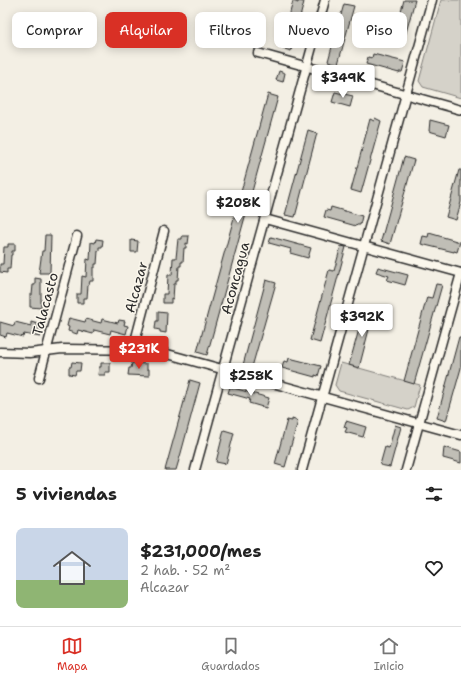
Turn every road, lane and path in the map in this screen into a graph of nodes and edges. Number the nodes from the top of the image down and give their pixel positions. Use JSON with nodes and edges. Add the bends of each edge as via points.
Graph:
{"nodes":[{"id":1,"x":325,"y":0,"type":"edge"},
{"id":2,"x":432,"y":0,"type":"edge"},
{"id":3,"x":258,"y":53,"type":"dead end"},
{"id":4,"x":307,"y":67,"type":"junction"},
{"id":5,"x":406,"y":94,"type":"junction"},
{"id":6,"x":461,"y":110,"type":"edge"},
{"id":7,"x":265,"y":219,"type":"junction"},
{"id":8,"x":164,"y":231,"type":"dead end"},
{"id":9,"x":77,"y":236,"type":"dead end"},
{"id":10,"x":364,"y":246,"type":"junction"},
{"id":11,"x":461,"y":273,"type":"edge"},
{"id":12,"x":132,"y":349,"type":"junction"},
{"id":13,"x":46,"y":351,"type":"junction"},
{"id":14,"x":0,"y":352,"type":"edge"},
{"id":15,"x":223,"y":369,"type":"junction"},
{"id":16,"x":39,"y":378,"type":"dead end"},
{"id":17,"x":322,"y":396,"type":"junction"},
{"id":18,"x":419,"y":423,"type":"junction"},
{"id":19,"x":461,"y":435,"type":"edge"},
{"id":20,"x":195,"y":470,"type":"edge"},
{"id":21,"x":302,"y":470,"type":"edge"},
{"id":22,"x":406,"y":470,"type":"edge"}],
"edges":[{"from":1,"to":4,"type":"street","name":"Aconcagua"},
{"from":2,"to":5,"type":"street"},
{"from":3,"to":4,"type":"street"},
{"from":4,"to":5,"type":"street"},
{"from":4,"to":7,"type":"street","name":"Aconcagua"},
{"from":5,"to":6,"type":"street"},
{"from":5,"to":10,"type":"street"},
{"from":7,"to":10,"type":"street"},
{"from":7,"to":15,"type":"street","name":"Aconcagua"},
{"from":8,"to":12,"type":"street","name":"Alcazar"},
{"from":9,"to":13,"type":"street","name":"Talacasto"},
{"from":10,"to":11,"type":"street"},
{"from":10,"to":17,"type":"street"},
{"from":11,"to":18,"type":"street"},
{"from":12,"to":13,"type":"street"},
{"from":12,"to":15,"type":"street","via":[[153,350]]},
{"from":13,"to":14,"type":"street"},
{"from":13,"to":16,"type":"street","name":"Talacasto"},
{"from":15,"to":17,"type":"street"},
{"from":15,"to":20,"type":"street","name":"Aconcagua"},
{"from":17,"to":18,"type":"street"},
{"from":17,"to":21,"type":"street"},
{"from":18,"to":19,"type":"street"},
{"from":18,"to":22,"type":"street"}]}
